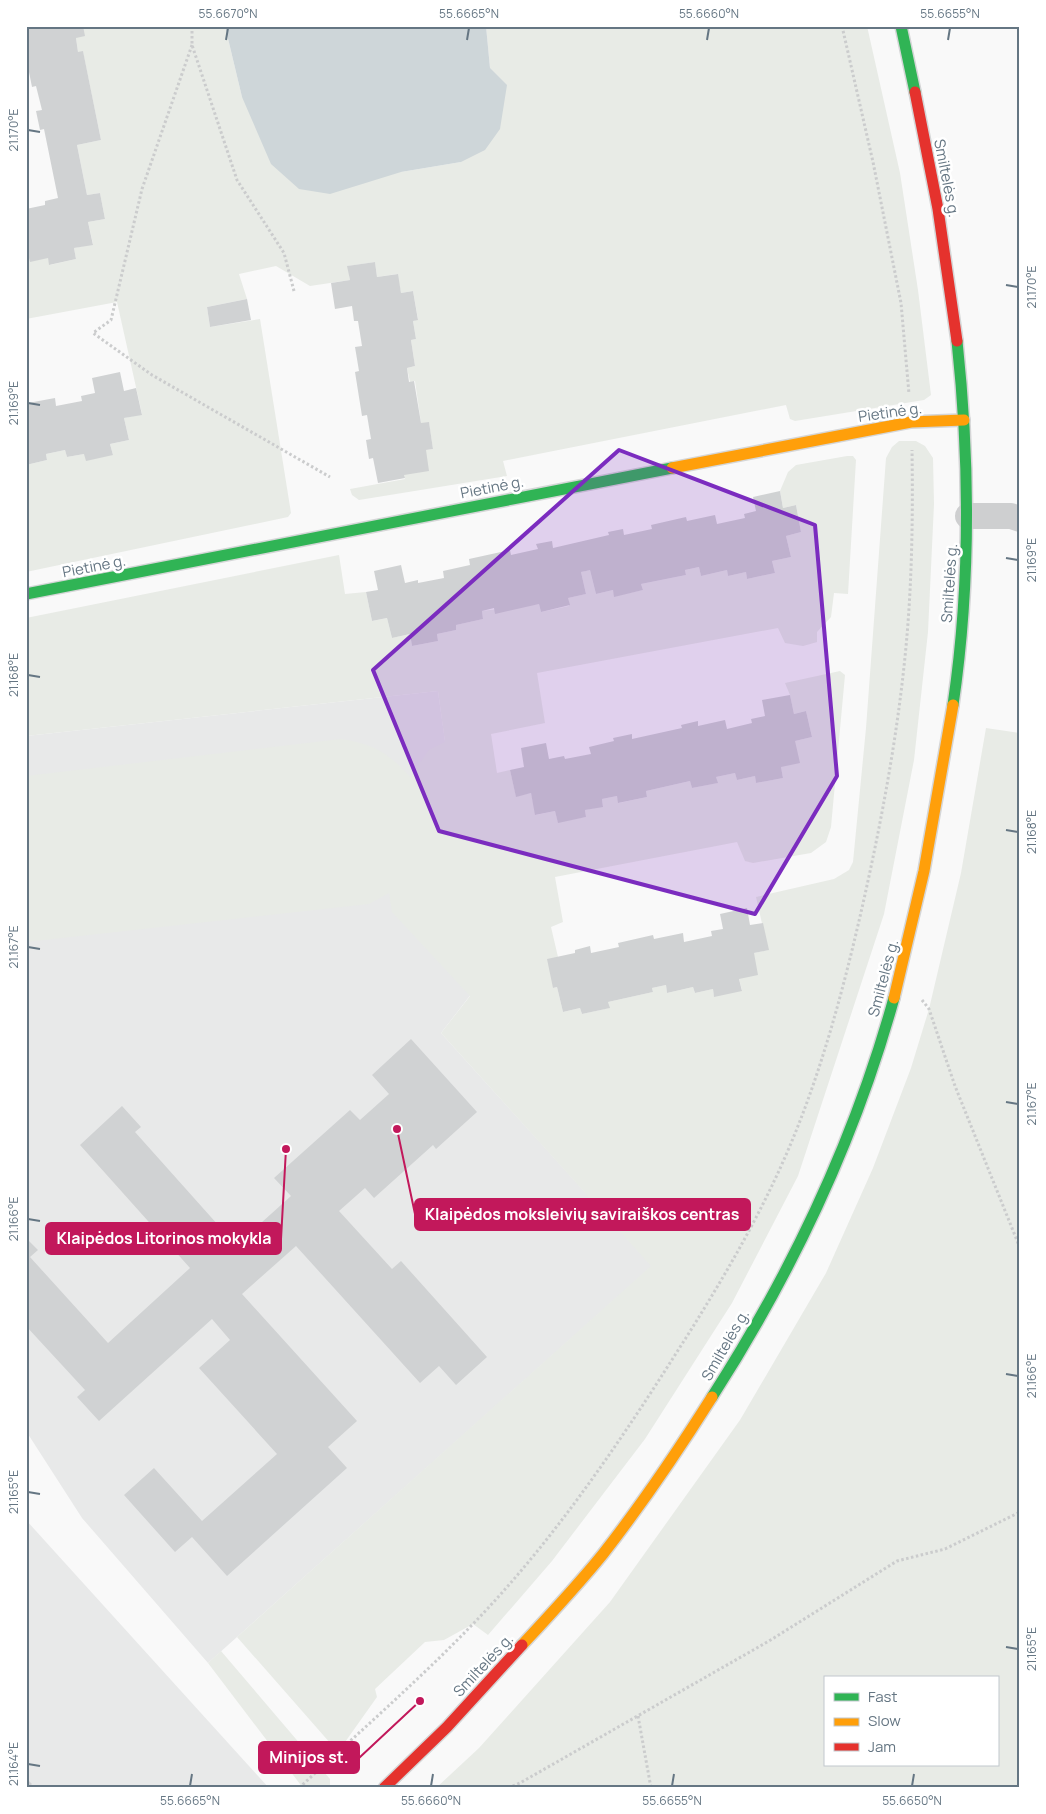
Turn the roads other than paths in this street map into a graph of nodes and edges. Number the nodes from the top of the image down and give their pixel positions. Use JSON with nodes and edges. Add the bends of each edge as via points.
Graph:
{"nodes":[{"id":1,"x":901,"y":26,"type":"edge"},
{"id":2,"x":964,"y":420,"type":"junction"},
{"id":3,"x":968,"y":516,"type":"junction"},
{"id":4,"x":1020,"y":519,"type":"edge"},
{"id":5,"x":26,"y":594,"type":"edge"},
{"id":6,"x":384,"y":1788,"type":"edge"}],
"edges":[{"from":1,"to":2,"type":"street","name":"Smiltelės g.","via":[[942,229],[956,328]]},
{"from":2,"to":3,"type":"street","name":"Smiltelės g."},
{"from":2,"to":5,"type":"street","name":"Pietinė g.","via":[[911,422]]},
{"from":3,"to":4,"type":"street"},
{"from":3,"to":6,"type":"street","name":"Smiltelės g.","via":[[966,582],[956,680],[926,860],[902,970],[875,1062],[837,1165],[788,1265],[734,1362],[679,1448],[614,1539],[555,1610]]}]}
